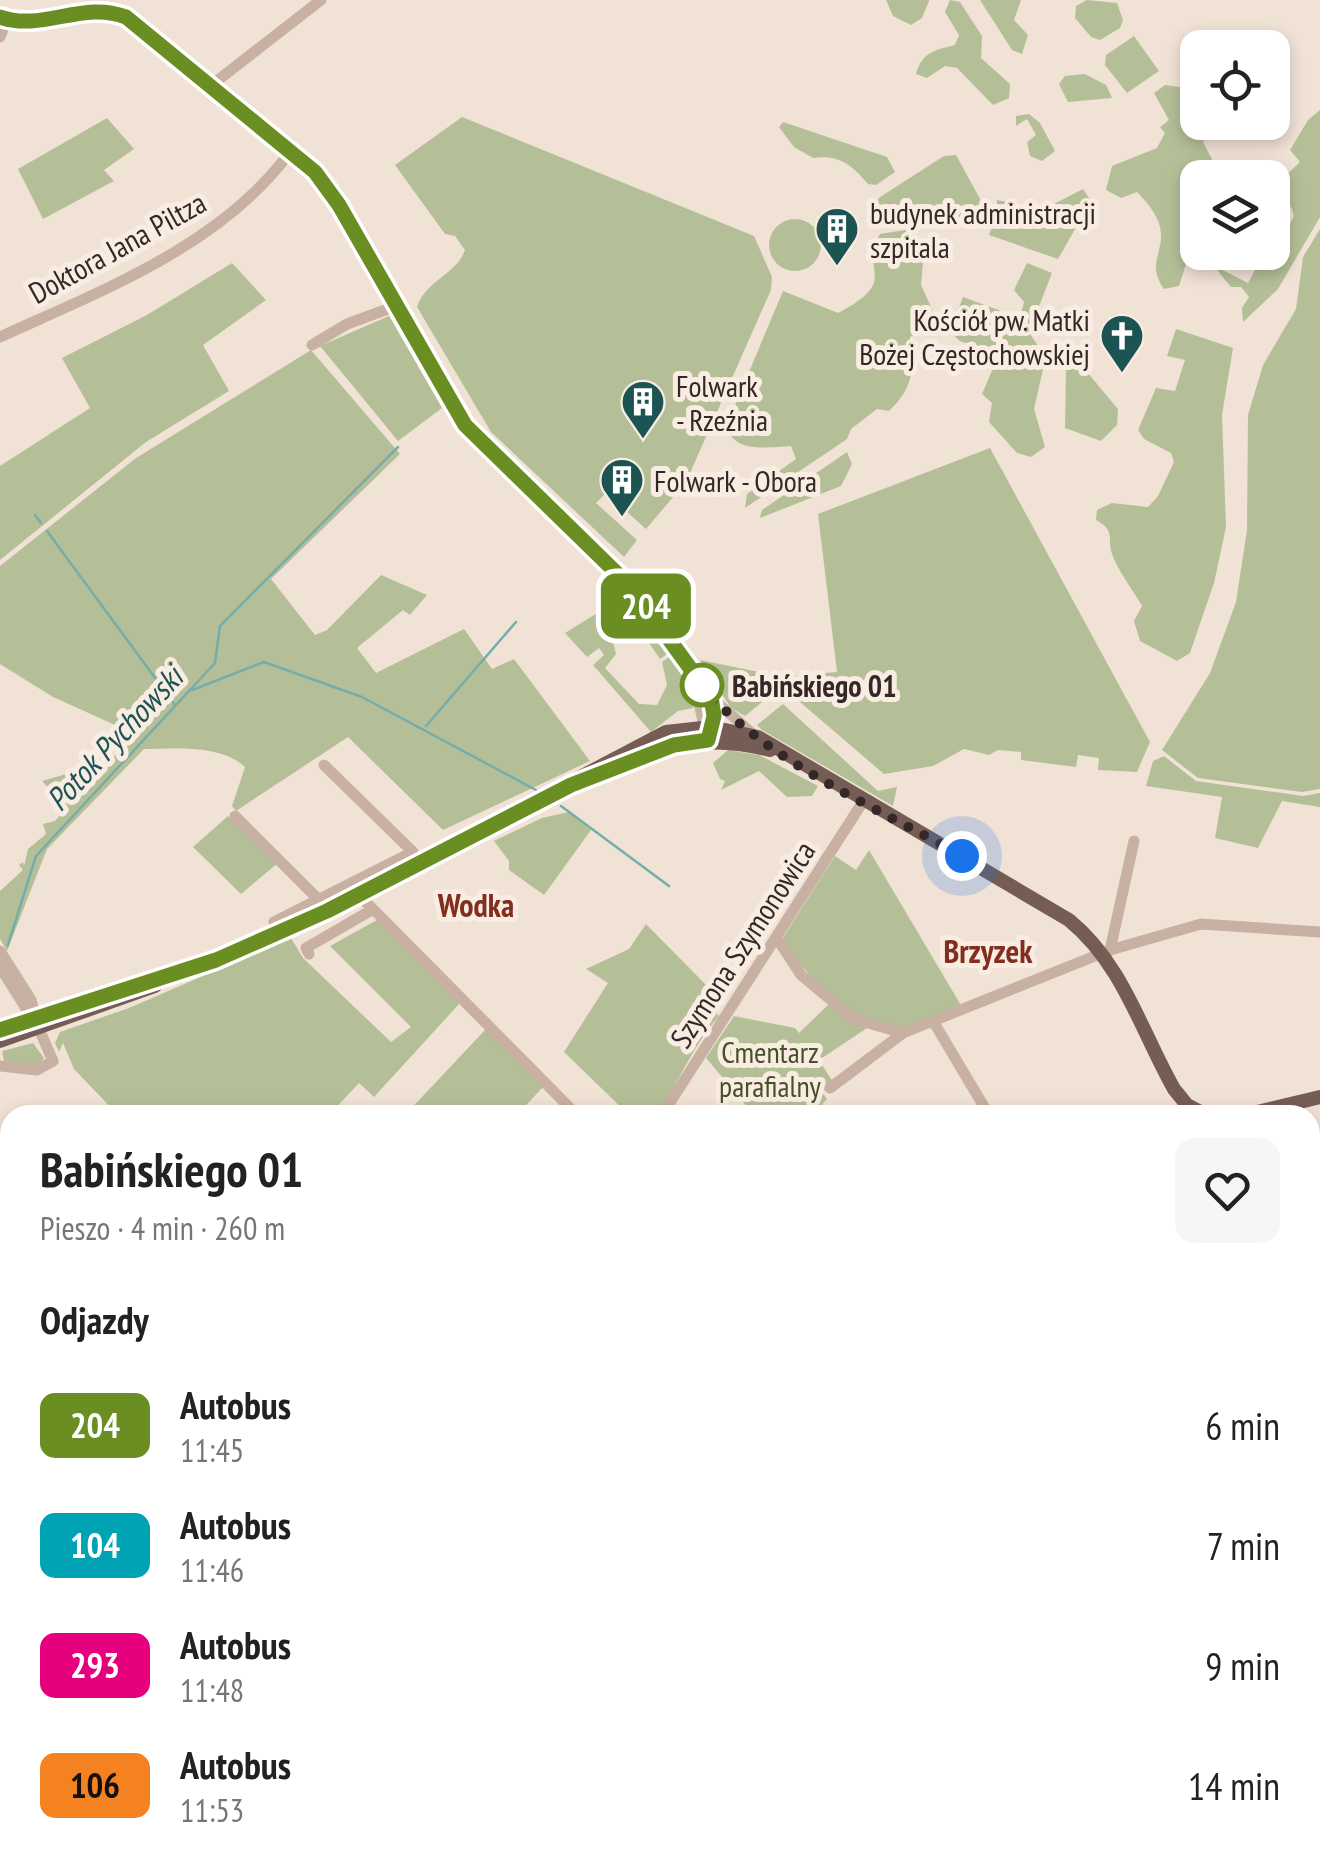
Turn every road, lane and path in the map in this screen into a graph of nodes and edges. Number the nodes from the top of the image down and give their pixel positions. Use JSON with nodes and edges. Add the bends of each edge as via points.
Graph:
{"nodes":[{"id":1,"x":321,"y":0,"type":"edge"},
{"id":2,"x":105,"y":5,"type":"edge"},
{"id":3,"x":4,"y":18,"type":"edge"},
{"id":4,"x":0,"y":37,"type":"edge"},
{"id":5,"x":213,"y":84,"type":"junction"},
{"id":6,"x":292,"y":149,"type":"junction"},
{"id":7,"x":396,"y":306,"type":"junction"},
{"id":8,"x":0,"y":337,"type":"edge"},
{"id":9,"x":312,"y":345,"type":"dead end"},
{"id":10,"x":691,"y":671,"type":"junction"},
{"id":11,"x":711,"y":697,"type":"junction"},
{"id":12,"x":707,"y":732,"type":"junction"},
{"id":13,"x":758,"y":737,"type":"junction"},
{"id":14,"x":781,"y":752,"type":"junction"},
{"id":15,"x":324,"y":765,"type":"dead end"},
{"id":16,"x":864,"y":800,"type":"junction"},
{"id":17,"x":235,"y":816,"type":"dead end"},
{"id":18,"x":1134,"y":841,"type":"dead end"},
{"id":19,"x":359,"y":895,"type":"junction"},
{"id":20,"x":323,"y":905,"type":"junction"},
{"id":21,"x":370,"y":910,"type":"junction"},
{"id":22,"x":274,"y":922,"type":"dead end"},
{"id":23,"x":1320,"y":932,"type":"edge"},
{"id":24,"x":776,"y":937,"type":"junction"},
{"id":25,"x":0,"y":950,"type":"edge"},
{"id":26,"x":1107,"y":952,"type":"junction"},
{"id":27,"x":310,"y":954,"type":"dead end"},
{"id":28,"x":0,"y":967,"type":"edge"},
{"id":29,"x":933,"y":1021,"type":"junction"},
{"id":30,"x":36,"y":1022,"type":"junction"},
{"id":31,"x":0,"y":1030,"type":"edge"},
{"id":32,"x":903,"y":1033,"type":"junction"},
{"id":33,"x":0,"y":1042,"type":"edge"},
{"id":34,"x":0,"y":1066,"type":"edge"},
{"id":35,"x":830,"y":1088,"type":"dead end"},
{"id":36,"x":1320,"y":1097,"type":"edge"},
{"id":37,"x":568,"y":1105,"type":"edge"},
{"id":38,"x":668,"y":1105,"type":"edge"},
{"id":39,"x":983,"y":1105,"type":"edge"},
{"id":40,"x":1188,"y":1105,"type":"edge"},
{"id":41,"x":1287,"y":1105,"type":"edge"}],
"edges":[{"from":1,"to":5,"type":"street"},
{"from":2,"to":3,"type":"street","via":[[30,21]]},
{"from":2,"to":5,"type":"street"},
{"from":3,"to":4,"type":"street"},
{"from":5,"to":6,"type":"street"},
{"from":6,"to":7,"type":"street","via":[[339,205]]},
{"from":6,"to":8,"type":"street","name":"Doktora Jana Piltza","via":[[260,191],[193,238]]},
{"from":7,"to":9,"type":"street"},
{"from":7,"to":10,"type":"street","via":[[465,425],[632,588]]},
{"from":10,"to":11,"type":"street"},
{"from":10,"to":12,"type":"street"},
{"from":11,"to":12,"type":"street"},
{"from":11,"to":13,"type":"street"},
{"from":12,"to":13,"type":"main road"},
{"from":12,"to":14,"type":"main road"},
{"from":12,"to":19,"type":"main road","via":[[571,785]]},
{"from":13,"to":14,"type":"main road"},
{"from":14,"to":16,"type":"main road"},
{"from":15,"to":20,"type":"street","via":[[414,852]]},
{"from":16,"to":24,"type":"street","name":"Szymona Szymonowica"},
{"from":16,"to":26,"type":"main road","via":[[1053,909]]},
{"from":17,"to":20,"type":"street"},
{"from":18,"to":26,"type":"street"},
{"from":19,"to":20,"type":"main road"},
{"from":19,"to":21,"type":"street"},
{"from":20,"to":22,"type":"street"},
{"from":20,"to":30,"type":"main road","via":[[121,1001]]},
{"from":21,"to":27,"type":"street","via":[[306,948]]},
{"from":21,"to":37,"type":"street"},
{"from":23,"to":26,"type":"street","via":[[1201,924]]},
{"from":24,"to":32,"type":"street","via":[[801,975],[854,1019]]},
{"from":24,"to":38,"type":"street","name":"Szymona Szymonowica"},
{"from":25,"to":30,"type":"street"},
{"from":26,"to":29,"type":"street"},
{"from":26,"to":40,"type":"main road"},
{"from":28,"to":30,"type":"street"},
{"from":29,"to":32,"type":"street"},
{"from":29,"to":39,"type":"street"},
{"from":30,"to":31,"type":"main road"},
{"from":30,"to":33,"type":"main road"},
{"from":30,"to":34,"type":"street","via":[[50,1066]]},
{"from":32,"to":35,"type":"street"},
{"from":36,"to":41,"type":"main road"}]}
